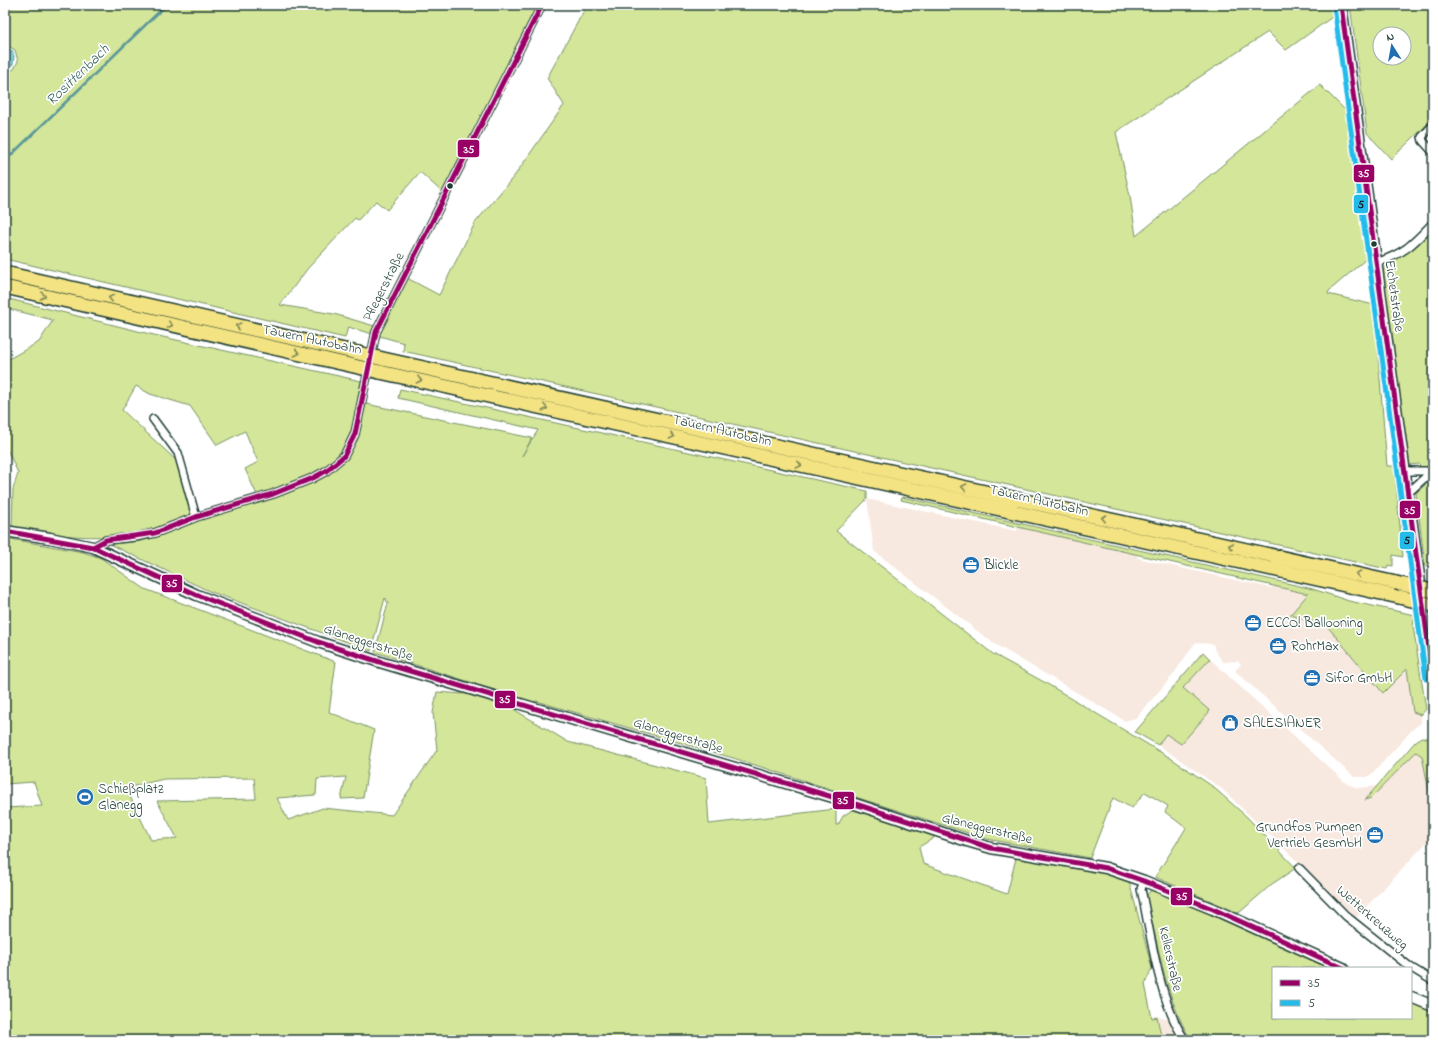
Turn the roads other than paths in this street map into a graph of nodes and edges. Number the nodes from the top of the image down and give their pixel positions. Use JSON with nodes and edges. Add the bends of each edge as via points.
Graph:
{"nodes":[{"id":1,"x":542,"y":5,"type":"edge"},
{"id":2,"x":1341,"y":5,"type":"edge"},
{"id":3,"x":1433,"y":124,"type":"edge"},
{"id":4,"x":1433,"y":152,"type":"edge"},
{"id":5,"x":1433,"y":224,"type":"edge"},
{"id":6,"x":1376,"y":264,"type":"junction"},
{"id":7,"x":5,"y":273,"type":"edge"},
{"id":8,"x":5,"y":287,"type":"edge"},
{"id":9,"x":153,"y":419,"type":"dead end"},
{"id":10,"x":1404,"y":471,"type":"junction"},
{"id":11,"x":1433,"y":471,"type":"edge"},
{"id":12,"x":1408,"y":494,"type":"junction"},
{"id":13,"x":196,"y":517,"type":"junction"},
{"id":14,"x":5,"y":531,"type":"edge"},
{"id":15,"x":93,"y":547,"type":"junction"},
{"id":16,"x":1433,"y":591,"type":"edge"},
{"id":17,"x":1433,"y":605,"type":"edge"},
{"id":18,"x":1433,"y":678,"type":"edge"},
{"id":19,"x":1300,"y":868,"type":"dead end"},
{"id":20,"x":1144,"y":881,"type":"junction"},
{"id":21,"x":1341,"y":967,"type":"edge"},
{"id":22,"x":1410,"y":967,"type":"edge"},
{"id":23,"x":1412,"y":968,"type":"edge"},
{"id":24,"x":1433,"y":981,"type":"edge"},
{"id":25,"x":1412,"y":997,"type":"edge"},
{"id":26,"x":1433,"y":1006,"type":"edge"},
{"id":27,"x":1185,"y":1040,"type":"edge"}],
"edges":[{"from":1,"to":13,"type":"street","name":"Pflegerstraße","via":[[376,332],[355,434],[344,456],[326,470],[299,484]]},
{"from":2,"to":6,"type":"street","name":"Eichetstraße"},
{"from":3,"to":4,"type":"street","via":[[1422,137]]},
{"from":5,"to":6,"type":"street","via":[[1409,247],[1396,256]]},
{"from":6,"to":10,"type":"street","name":"Eichetstraße"},
{"from":16,"to":7,"type":"highway","name":"Tauern Autobahn","one_way":true,"bridge":true},
{"from":8,"to":17,"type":"highway","name":"Tauern Autobahn","one_way":true,"bridge":true},
{"from":9,"to":13,"type":"street","via":[[178,453]]},
{"from":10,"to":11,"type":"street"},
{"from":10,"to":12,"type":"street","name":"Eichetstraße"},
{"from":11,"to":12,"type":"street"},
{"from":12,"to":18,"type":"street","name":"Eichetstraße"},
{"from":13,"to":15,"type":"street","name":"Pflegerstraße","via":[[155,533],[136,538],[106,540]]},
{"from":14,"to":15,"type":"street","name":"Glaneggerstraße"},
{"from":15,"to":20,"type":"street","name":"Glaneggerstraße","via":[[197,595],[345,651],[839,799],[991,848],[1106,868]]},
{"from":19,"to":22,"type":"street","name":"Wetterkreuzweg","via":[[1346,916]]},
{"from":20,"to":21,"type":"street","name":"Glaneggerstraße"},
{"from":20,"to":27,"type":"street","name":"Kellerstraße","via":[[1141,889],[1167,1003]]},
{"from":23,"to":24,"type":"street","name":"Wetterkreuzweg"},
{"from":25,"to":26,"type":"street"}]}
